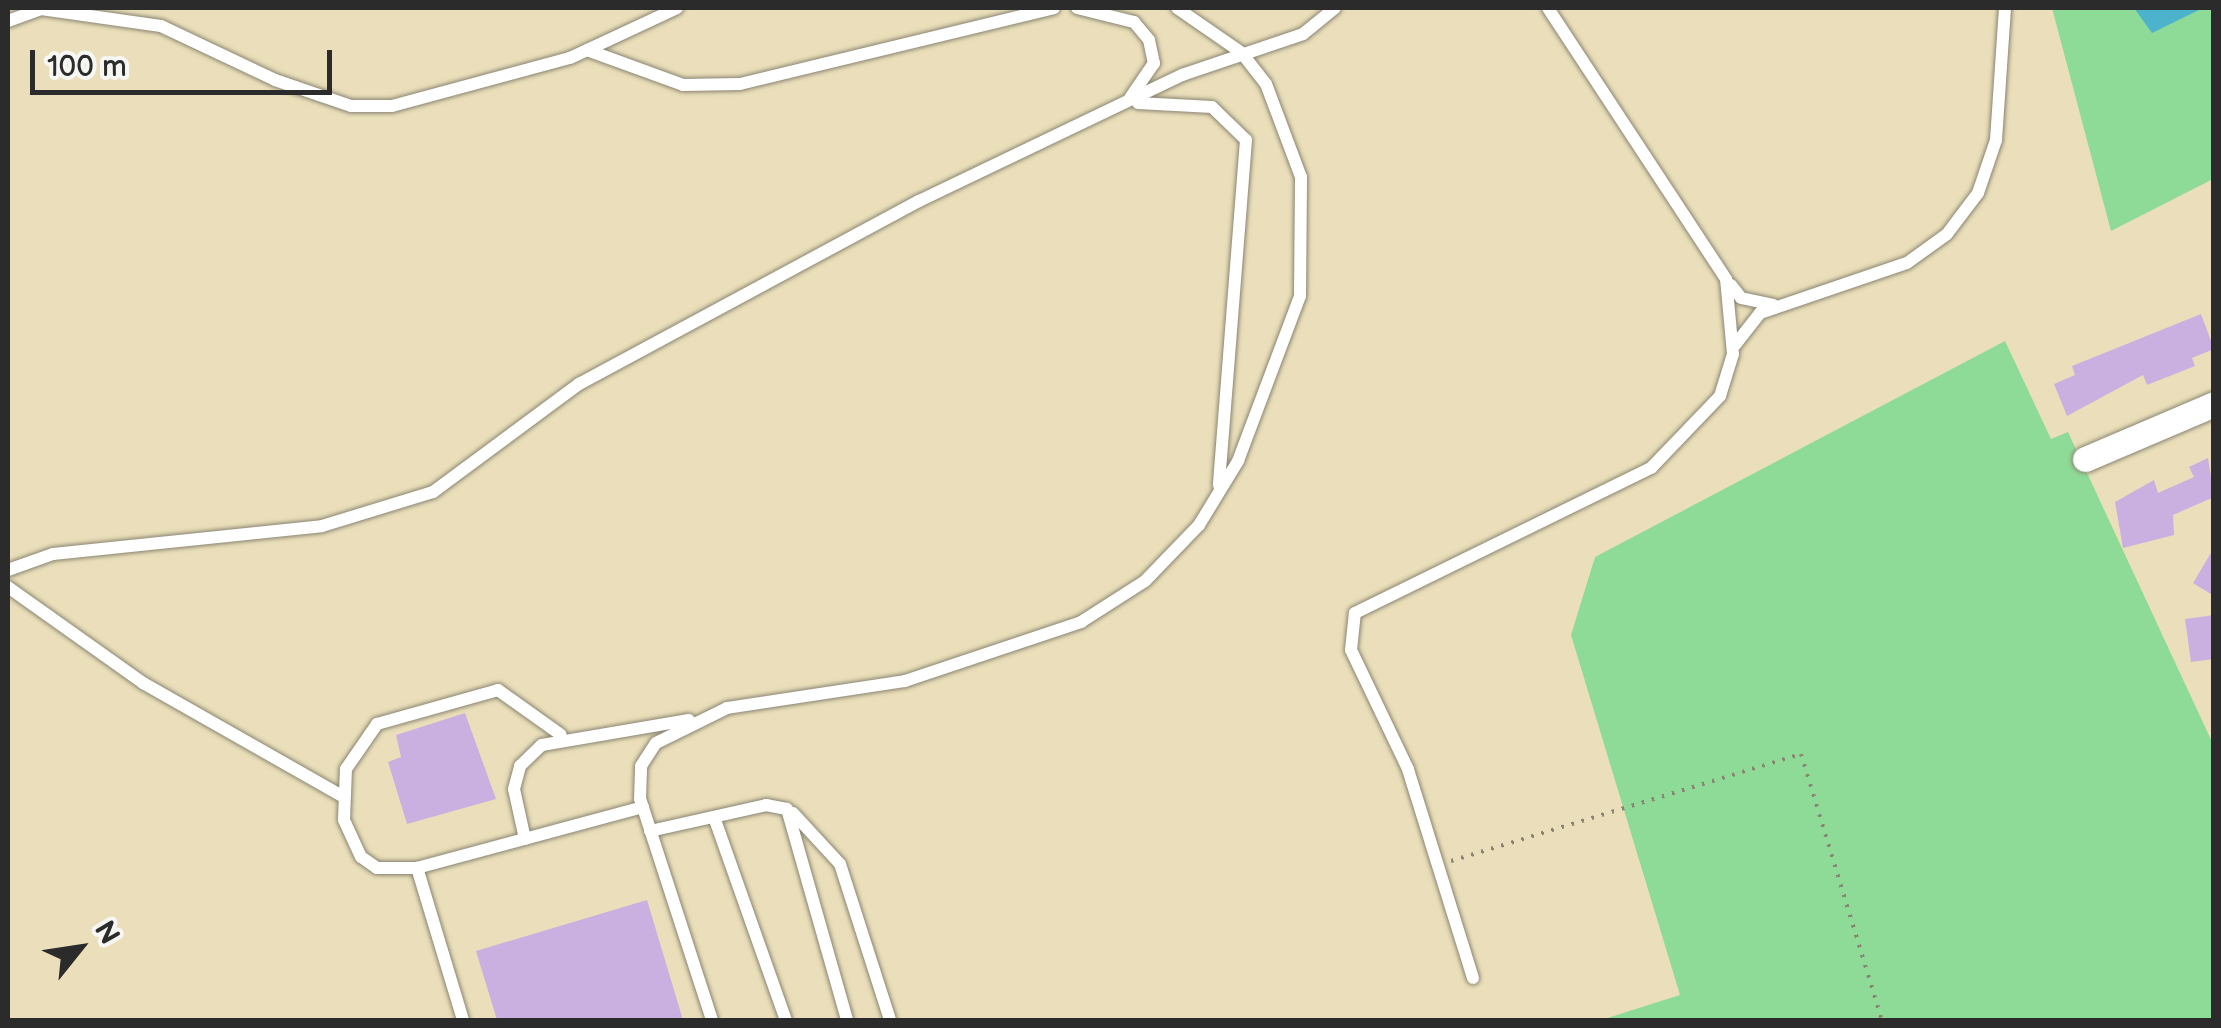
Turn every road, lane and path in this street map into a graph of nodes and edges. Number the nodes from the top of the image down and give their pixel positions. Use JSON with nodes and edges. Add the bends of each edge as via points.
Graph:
{"nodes":[{"id":1,"x":678,"y":8,"type":"edge"},
{"id":2,"x":1054,"y":8,"type":"edge"},
{"id":3,"x":1077,"y":8,"type":"edge"},
{"id":4,"x":1177,"y":8,"type":"edge"},
{"id":5,"x":1335,"y":8,"type":"edge"},
{"id":6,"x":1548,"y":8,"type":"edge"},
{"id":7,"x":2005,"y":8,"type":"edge"},
{"id":8,"x":8,"y":22,"type":"edge"},
{"id":9,"x":588,"y":50,"type":"junction"},
{"id":10,"x":1242,"y":53,"type":"junction"},
{"id":11,"x":1121,"y":106,"type":"junction"},
{"id":12,"x":1726,"y":279,"type":"junction"},
{"id":13,"x":1780,"y":305,"type":"junction"},
{"id":14,"x":1734,"y":348,"type":"junction"},
{"id":15,"x":2214,"y":404,"type":"edge"},
{"id":16,"x":2086,"y":459,"type":"dead end"},
{"id":17,"x":1213,"y":502,"type":"junction"},
{"id":18,"x":8,"y":570,"type":"edge"},
{"id":19,"x":8,"y":587,"type":"edge"},
{"id":20,"x":692,"y":719,"type":"junction"},
{"id":21,"x":560,"y":735,"type":"junction"},
{"id":22,"x":342,"y":796,"type":"junction"},
{"id":23,"x":642,"y":808,"type":"junction"},
{"id":24,"x":787,"y":809,"type":"junction"},
{"id":25,"x":714,"y":816,"type":"junction"},
{"id":26,"x":650,"y":831,"type":"junction"},
{"id":27,"x":525,"y":839,"type":"junction"},
{"id":28,"x":1440,"y":864,"type":"junction"},
{"id":29,"x":418,"y":868,"type":"junction"},
{"id":30,"x":1473,"y":978,"type":"dead end"},
{"id":31,"x":464,"y":1020,"type":"edge"},
{"id":32,"x":712,"y":1020,"type":"edge"},
{"id":33,"x":786,"y":1020,"type":"edge"},
{"id":34,"x":847,"y":1020,"type":"edge"},
{"id":35,"x":890,"y":1020,"type":"edge"},
{"id":36,"x":1882,"y":1020,"type":"edge"}],
"edges":[{"from":1,"to":9,"type":"lane"},
{"from":2,"to":9,"type":"lane","via":[[740,84],[683,85]]},
{"from":3,"to":11,"type":"lane","via":[[1134,22],[1149,40],[1147,81]]},
{"from":4,"to":10,"type":"lane"},
{"from":5,"to":10,"type":"lane","via":[[1302,34]]},
{"from":6,"to":12,"type":"lane"},
{"from":7,"to":13,"type":"lane","via":[[1996,140],[1978,193],[1947,234],[1907,264]]},
{"from":8,"to":9,"type":"lane","via":[[41,9],[160,26],[351,106],[392,106]]},
{"from":10,"to":11,"type":"lane"},
{"from":10,"to":17,"type":"lane","via":[[1286,129],[1307,228],[1300,296],[1276,367]]},
{"from":11,"to":17,"type":"lane","via":[[1184,99],[1212,107],[1246,140],[1226,444]]},
{"from":11,"to":18,"type":"lane","via":[[1006,155],[579,384],[434,492],[388,511],[54,554]]},
{"from":12,"to":13,"type":"lane","via":[[1740,298]]},
{"from":12,"to":14,"type":"lane"},
{"from":13,"to":14,"type":"lane","via":[[1760,313]]},
{"from":14,"to":28,"type":"lane","via":[[1720,396],[1652,468],[1355,613],[1352,650],[1362,684],[1408,769]]},
{"from":15,"to":16,"type":"street"},
{"from":17,"to":20,"type":"lane","via":[[1144,581],[1000,656]]},
{"from":19,"to":22,"type":"lane","via":[[128,673]]},
{"from":20,"to":21,"type":"lane"},
{"from":20,"to":23,"type":"lane","via":[[641,766]]},
{"from":21,"to":22,"type":"lane","via":[[508,696],[474,690],[377,724],[346,769]]},
{"from":21,"to":27,"type":"lane","via":[[520,766],[514,789]]},
{"from":22,"to":29,"type":"lane","via":[[361,857],[390,872]]},
{"from":23,"to":26,"type":"lane"},
{"from":23,"to":27,"type":"lane"},
{"from":24,"to":25,"type":"lane"},
{"from":24,"to":34,"type":"lane","via":[[801,834],[804,881]]},
{"from":24,"to":35,"type":"lane","via":[[832,847]]},
{"from":25,"to":26,"type":"lane"},
{"from":25,"to":33,"type":"lane"},
{"from":26,"to":32,"type":"lane"},
{"from":27,"to":29,"type":"lane"},
{"from":28,"to":30,"type":"lane"},
{"from":28,"to":36,"type":"path","via":[[1801,754]]},
{"from":29,"to":31,"type":"lane"}]}
